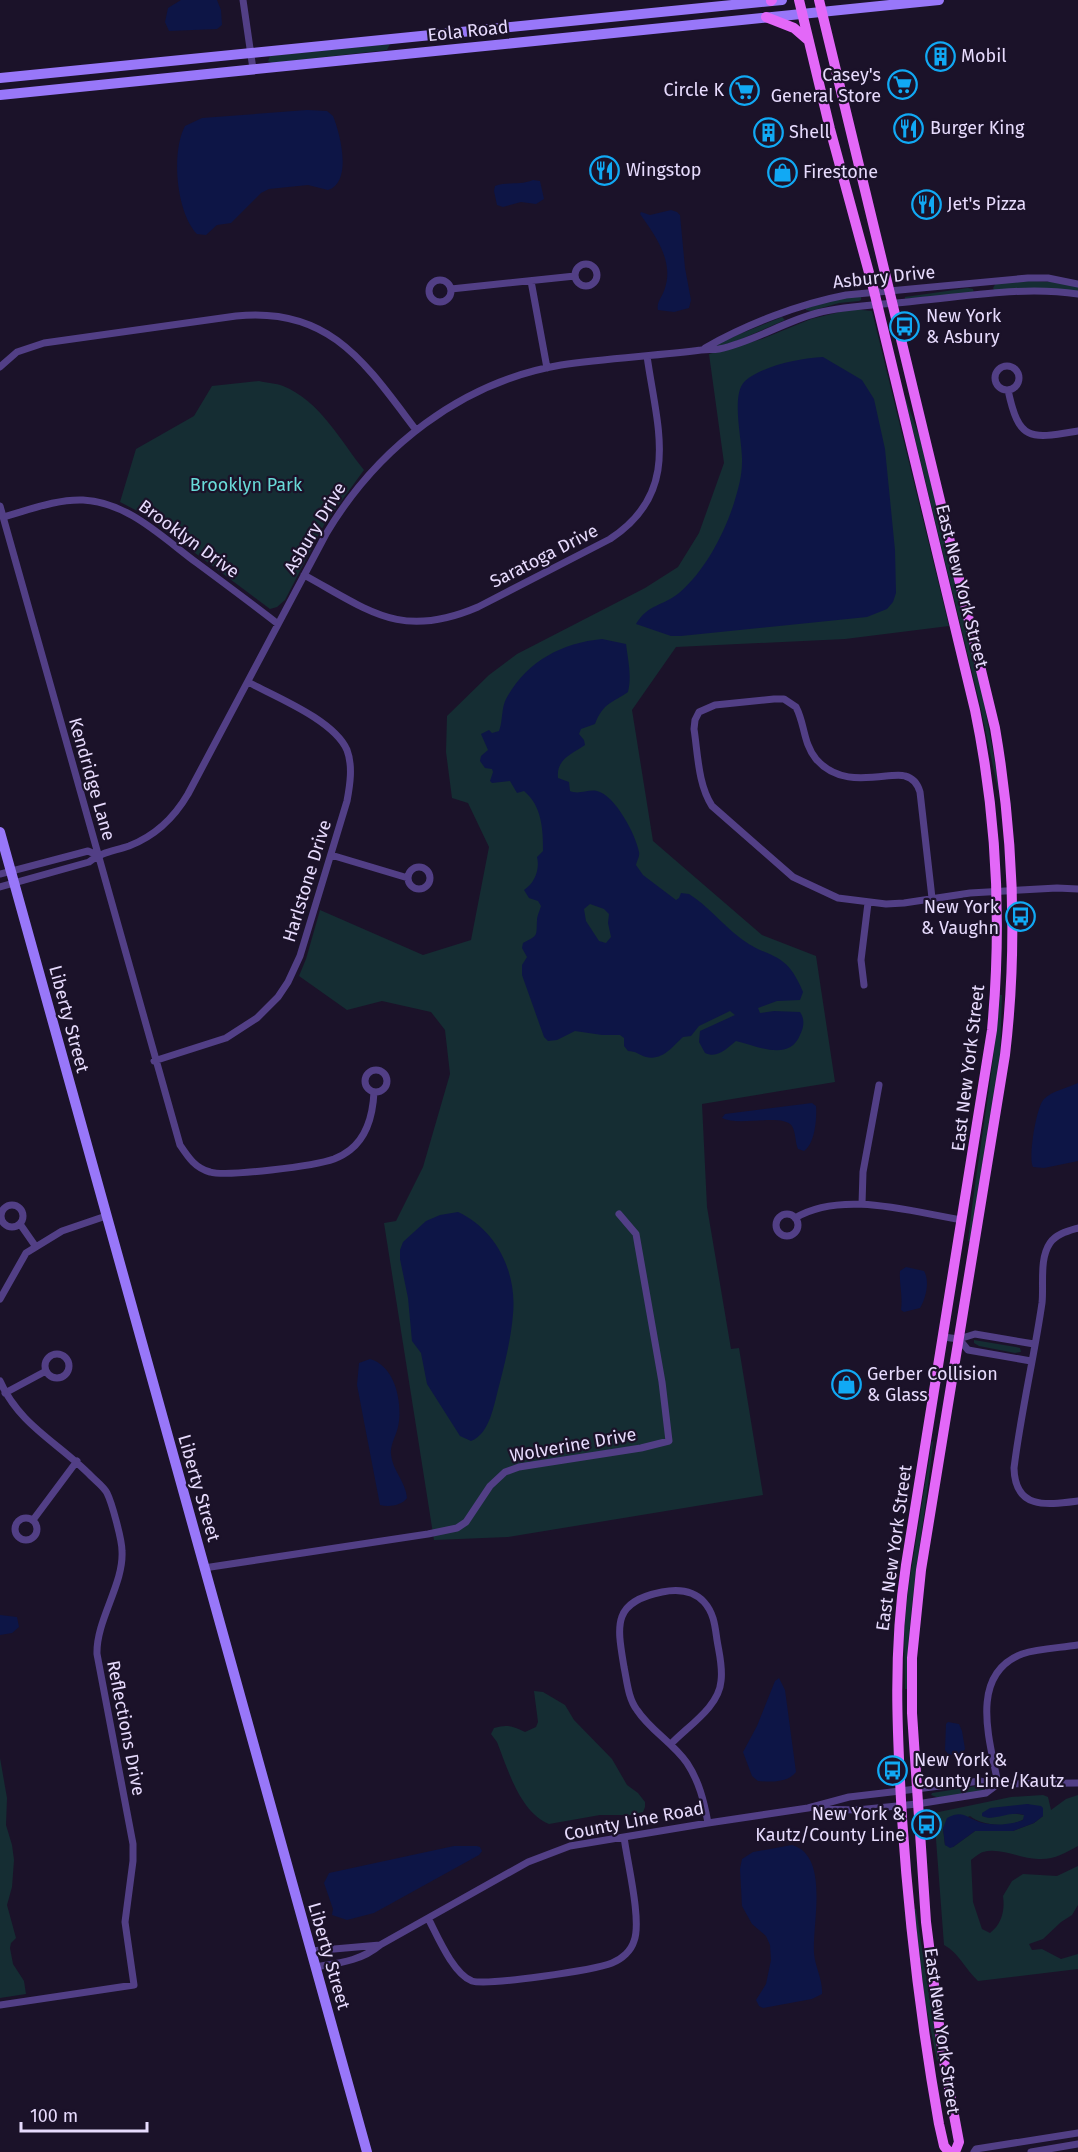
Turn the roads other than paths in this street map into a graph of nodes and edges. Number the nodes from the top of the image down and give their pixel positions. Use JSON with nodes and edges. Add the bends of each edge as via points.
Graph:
{"nodes":[{"id":1,"x":243,"y":0,"type":"edge"},
{"id":2,"x":775,"y":0,"type":"edge"},
{"id":3,"x":799,"y":0,"type":"edge"},
{"id":4,"x":939,"y":0,"type":"edge"},
{"id":5,"x":820,"y":6,"type":"edge"},
{"id":6,"x":802,"y":13,"type":"junction"},
{"id":7,"x":766,"y":17,"type":"junction"},
{"id":8,"x":809,"y":41,"type":"junction"},
{"id":9,"x":251,"y":53,"type":"junction"},
{"id":10,"x":253,"y":69,"type":"junction"},
{"id":11,"x":0,"y":78,"type":"edge"},
{"id":12,"x":0,"y":95,"type":"edge"},
{"id":13,"x":575,"y":276,"type":"dead end"},
{"id":14,"x":531,"y":281,"type":"junction"},
{"id":15,"x":1078,"y":284,"type":"edge"},
{"id":16,"x":451,"y":289,"type":"dead end"},
{"id":17,"x":890,"y":290,"type":"junction"},
{"id":18,"x":874,"y":291,"type":"junction"},
{"id":19,"x":1078,"y":294,"type":"edge"},
{"id":20,"x":892,"y":303,"type":"junction"},
{"id":21,"x":877,"y":305,"type":"junction"},
{"id":22,"x":704,"y":349,"type":"junction"},
{"id":23,"x":647,"y":356,"type":"junction"},
{"id":24,"x":0,"y":367,"type":"edge"},
{"id":25,"x":547,"y":368,"type":"junction"},
{"id":26,"x":1008,"y":390,"type":"dead end"},
{"id":27,"x":416,"y":430,"type":"junction"},
{"id":28,"x":1078,"y":431,"type":"edge"},
{"id":29,"x":0,"y":506,"type":"edge"},
{"id":30,"x":3,"y":517,"type":"junction"},
{"id":31,"x":304,"y":575,"type":"junction"},
{"id":32,"x":278,"y":624,"type":"junction"},
{"id":33,"x":248,"y":682,"type":"junction"},
{"id":34,"x":0,"y":832,"type":"edge"},
{"id":35,"x":97,"y":855,"type":"junction"},
{"id":36,"x":331,"y":855,"type":"junction"},
{"id":37,"x":5,"y":873,"type":"edge"},
{"id":38,"x":408,"y":878,"type":"dead end"},
{"id":39,"x":14,"y":883,"type":"junction"},
{"id":40,"x":0,"y":887,"type":"edge"},
{"id":41,"x":1078,"y":889,"type":"edge"},
{"id":42,"x":997,"y":891,"type":"junction"},
{"id":43,"x":1013,"y":891,"type":"junction"},
{"id":44,"x":932,"y":898,"type":"junction"},
{"id":45,"x":868,"y":903,"type":"junction"},
{"id":46,"x":864,"y":985,"type":"dead end"},
{"id":47,"x":154,"y":1060,"type":"junction"},
{"id":48,"x":879,"y":1085,"type":"dead end"},
{"id":49,"x":375,"y":1092,"type":"dead end"},
{"id":50,"x":862,"y":1204,"type":"junction"},
{"id":51,"x":619,"y":1214,"type":"dead end"},
{"id":52,"x":106,"y":1216,"type":"junction"},
{"id":53,"x":795,"y":1218,"type":"dead end"},
{"id":54,"x":962,"y":1220,"type":"junction"},
{"id":55,"x":20,"y":1224,"type":"dead end"},
{"id":56,"x":1078,"y":1228,"type":"edge"},
{"id":57,"x":36,"y":1247,"type":"junction"},
{"id":58,"x":0,"y":1299,"type":"edge"},
{"id":59,"x":943,"y":1337,"type":"junction"},
{"id":60,"x":958,"y":1339,"type":"junction"},
{"id":61,"x":1034,"y":1344,"type":"junction"},
{"id":62,"x":1031,"y":1361,"type":"junction"},
{"id":63,"x":46,"y":1371,"type":"dead end"},
{"id":64,"x":0,"y":1380,"type":"edge"},
{"id":65,"x":5,"y":1393,"type":"junction"},
{"id":66,"x":77,"y":1461,"type":"junction"},
{"id":67,"x":1078,"y":1501,"type":"edge"},
{"id":68,"x":33,"y":1520,"type":"dead end"},
{"id":69,"x":204,"y":1568,"type":"junction"},
{"id":70,"x":1078,"y":1645,"type":"edge"},
{"id":71,"x":671,"y":1743,"type":"junction"},
{"id":72,"x":1078,"y":1783,"type":"edge"},
{"id":73,"x":998,"y":1784,"type":"junction"},
{"id":74,"x":916,"y":1790,"type":"junction"},
{"id":75,"x":900,"y":1791,"type":"junction"},
{"id":76,"x":917,"y":1804,"type":"junction"},
{"id":77,"x":901,"y":1805,"type":"junction"},
{"id":78,"x":808,"y":1808,"type":"junction"},
{"id":79,"x":708,"y":1823,"type":"junction"},
{"id":80,"x":624,"y":1837,"type":"junction"},
{"id":81,"x":428,"y":1918,"type":"junction"},
{"id":82,"x":380,"y":1945,"type":"junction"},
{"id":83,"x":311,"y":1951,"type":"junction"},
{"id":84,"x":315,"y":1966,"type":"junction"},
{"id":85,"x":0,"y":2005,"type":"edge"},
{"id":86,"x":1078,"y":2133,"type":"edge"},
{"id":87,"x":1078,"y":2144,"type":"edge"},
{"id":88,"x":367,"y":2152,"type":"edge"},
{"id":89,"x":949,"y":2152,"type":"edge"},
{"id":90,"x":956,"y":2152,"type":"edge"},
{"id":91,"x":974,"y":2152,"type":"edge"},
{"id":92,"x":1031,"y":2152,"type":"edge"}],
"edges":[{"from":1,"to":9,"type":"street"},
{"from":2,"to":9,"type":"main road","name":"Eola Road"},
{"from":3,"to":6,"type":"main road","name":"East New York Street"},
{"from":4,"to":5,"type":"main road","name":"Eola Road"},
{"from":5,"to":6,"type":"main road","name":"Eola Road"},
{"from":5,"to":17,"type":"main road","name":"East New York Street"},
{"from":6,"to":7,"type":"main road","name":"Eola Road"},
{"from":6,"to":8,"type":"main road","name":"East New York Street"},
{"from":7,"to":8,"type":"main road","via":[[794,28]]},
{"from":7,"to":10,"type":"main road","name":"Eola Road"},
{"from":8,"to":18,"type":"main road","name":"East New York Street"},
{"from":9,"to":10,"type":"street"},
{"from":9,"to":11,"type":"main road","name":"Eola Road"},
{"from":10,"to":12,"type":"main road","name":"Eola Road"},
{"from":13,"to":14,"type":"street"},
{"from":14,"to":16,"type":"street"},
{"from":14,"to":25,"type":"street"},
{"from":15,"to":17,"type":"street","name":"Asbury Drive","via":[[1028,278]]},
{"from":17,"to":18,"type":"street","name":"Asbury Drive"},
{"from":17,"to":20,"type":"main road","name":"East New York Street"},
{"from":18,"to":21,"type":"main road","name":"East New York Street"},
{"from":18,"to":22,"type":"street","name":"Asbury Drive","via":[[818,301]]},
{"from":19,"to":20,"type":"street","name":"Asbury Drive","via":[[1016,291]]},
{"from":20,"to":21,"type":"street","name":"Asbury Drive"},
{"from":20,"to":43,"type":"main road","name":"East New York Street","via":[[995,728],[1008,809]]},
{"from":21,"to":22,"type":"street","name":"Asbury Drive","via":[[817,313],[733,345]]},
{"from":21,"to":42,"type":"main road","name":"East New York Street","via":[[975,710],[992,809]]},
{"from":22,"to":23,"type":"street","name":"Asbury Drive"},
{"from":23,"to":25,"type":"street","name":"Asbury Drive"},
{"from":23,"to":31,"type":"street","name":"Saratoga Drive","via":[[660,448],[657,480],[642,512],[623,531],[478,607],[433,621],[402,621],[377,614]]},
{"from":24,"to":27,"type":"street","via":[[17,352],[44,343],[252,314],[281,316],[301,321],[351,350]]},
{"from":25,"to":27,"type":"street","name":"Asbury Drive","via":[[474,393]]},
{"from":26,"to":28,"type":"street","via":[[1013,413],[1026,432],[1044,436]]},
{"from":27,"to":31,"type":"street","name":"Asbury Drive","via":[[381,461],[347,500]]},
{"from":29,"to":30,"type":"street","name":"Kendridge Lane"},
{"from":30,"to":32,"type":"street","name":"Brooklyn Drive","via":[[72,500],[115,507]]},
{"from":30,"to":35,"type":"street","name":"Kendridge Lane"},
{"from":31,"to":32,"type":"street","name":"Asbury Drive"},
{"from":32,"to":33,"type":"street","name":"Asbury Drive"},
{"from":33,"to":35,"type":"street","name":"Asbury Drive","via":[[176,813],[145,839]]},
{"from":33,"to":36,"type":"street","name":"Harlstone Drive","via":[[323,722],[347,751],[350,787]]},
{"from":34,"to":37,"type":"main road","name":"Liberty Street"},
{"from":35,"to":37,"type":"street","name":"Asbury Drive","via":[[88,851]]},
{"from":35,"to":39,"type":"street","name":"Asbury Drive","via":[[89,862]]},
{"from":35,"to":47,"type":"street","name":"Kendridge Lane"},
{"from":36,"to":38,"type":"street"},
{"from":36,"to":47,"type":"street","name":"Harlstone Drive","via":[[296,967],[279,997],[258,1018],[226,1038]]},
{"from":37,"to":39,"type":"main road","name":"Liberty Street"},
{"from":39,"to":40,"type":"street","name":"Asbury Drive"},
{"from":39,"to":52,"type":"main road","name":"Liberty Street"},
{"from":41,"to":43,"type":"street"},
{"from":42,"to":43,"type":"street"},
{"from":42,"to":44,"type":"street"},
{"from":42,"to":54,"type":"main road","name":"East New York Street","via":[[992,1030]]},
{"from":43,"to":60,"type":"main road","name":"East New York Street","via":[[1012,980],[1005,1055]]},
{"from":44,"to":45,"type":"street"},
{"from":44,"to":45,"type":"street","via":[[920,792],[913,781],[896,775],[845,777],[825,768],[809,748],[800,713],[784,699],[715,705],[699,712],[695,740],[702,786],[712,806],[793,877],[838,898]]},
{"from":45,"to":46,"type":"street","via":[[861,960]]},
{"from":47,"to":49,"type":"street","name":"Kendridge Lane","via":[[180,1145],[196,1166],[217,1173],[248,1172],[340,1156],[356,1145],[363,1134]]},
{"from":48,"to":50,"type":"street","via":[[862,1172]]},
{"from":50,"to":53,"type":"street","via":[[820,1208]]},
{"from":50,"to":54,"type":"street"},
{"from":51,"to":69,"type":"street","name":"Wolverine Drive","via":[[636,1234],[669,1442],[505,1472],[457,1528]]},
{"from":52,"to":57,"type":"street","via":[[62,1231]]},
{"from":52,"to":69,"type":"main road","name":"Liberty Street"},
{"from":54,"to":59,"type":"main road","name":"East New York Street"},
{"from":55,"to":57,"type":"street"},
{"from":56,"to":61,"type":"street","via":[[1064,1232],[1049,1244]]},
{"from":57,"to":58,"type":"street","via":[[26,1253]]},
{"from":59,"to":60,"type":"street"},
{"from":59,"to":75,"type":"main road","name":"East New York Street","via":[[900,1609],[896,1688]]},
{"from":60,"to":61,"type":"street","via":[[975,1334]]},
{"from":60,"to":62,"type":"street","via":[[968,1350]]},
{"from":60,"to":74,"type":"main road","name":"East New York Street","via":[[917,1600],[912,1687]]},
{"from":61,"to":62,"type":"street"},
{"from":62,"to":67,"type":"street","via":[[1014,1468],[1018,1487],[1028,1500],[1037,1503]]},
{"from":63,"to":65,"type":"street"},
{"from":64,"to":65,"type":"street","name":"Reflections Drive"},
{"from":65,"to":66,"type":"street","name":"Reflections Drive","via":[[26,1421]]},
{"from":66,"to":68,"type":"street"},
{"from":66,"to":85,"type":"street","name":"Reflections Drive","via":[[107,1492],[122,1551],[97,1654],[133,1844],[125,1922],[134,1985]]},
{"from":69,"to":83,"type":"main road","name":"Liberty Street"},
{"from":70,"to":73,"type":"street","via":[[1024,1654],[997,1673],[986,1701],[986,1714]]},
{"from":71,"to":71,"type":"street","via":[[635,1707],[627,1686],[619,1628],[625,1611],[639,1598],[681,1590],[701,1599],[712,1614],[722,1680],[711,1705]]},
{"from":71,"to":79,"type":"street","via":[[694,1775]]},
{"from":72,"to":73,"type":"street","name":"County Line Road"},
{"from":73,"to":74,"type":"street","name":"County Line Road","via":[[980,1781]]},
{"from":73,"to":76,"type":"street","name":"County Line Road","via":[[986,1793]]},
{"from":74,"to":75,"type":"street","name":"County Line Road"},
{"from":74,"to":76,"type":"main road","name":"East New York Street"},
{"from":75,"to":77,"type":"main road","name":"East New York Street"},
{"from":75,"to":78,"type":"street","name":"County Line Road","via":[[849,1797]]},
{"from":76,"to":77,"type":"street","name":"County Line Road"},
{"from":76,"to":90,"type":"main road","name":"East New York Street","via":[[931,1968],[959,2142]]},
{"from":77,"to":78,"type":"street","name":"County Line Road","via":[[849,1810]]},
{"from":77,"to":89,"type":"main road","name":"East New York Street","via":[[919,1998],[939,2124]]},
{"from":78,"to":79,"type":"street","name":"County Line Road"},
{"from":79,"to":80,"type":"street","name":"County Line Road"},
{"from":80,"to":81,"type":"street","name":"County Line Road","via":[[570,1846],[528,1863]]},
{"from":80,"to":81,"type":"street","via":[[637,1930],[627,1954],[613,1963],[491,1983],[471,1981],[456,1968]]},
{"from":81,"to":82,"type":"street","name":"County Line Road"},
{"from":82,"to":83,"type":"street","name":"County Line Road"},
{"from":82,"to":84,"type":"street","name":"County Line Road","via":[[356,1959]]},
{"from":83,"to":84,"type":"main road","name":"Liberty Street"},
{"from":84,"to":88,"type":"main road","name":"Liberty Street"},
{"from":86,"to":91,"type":"street"},
{"from":87,"to":92,"type":"street"}]}
